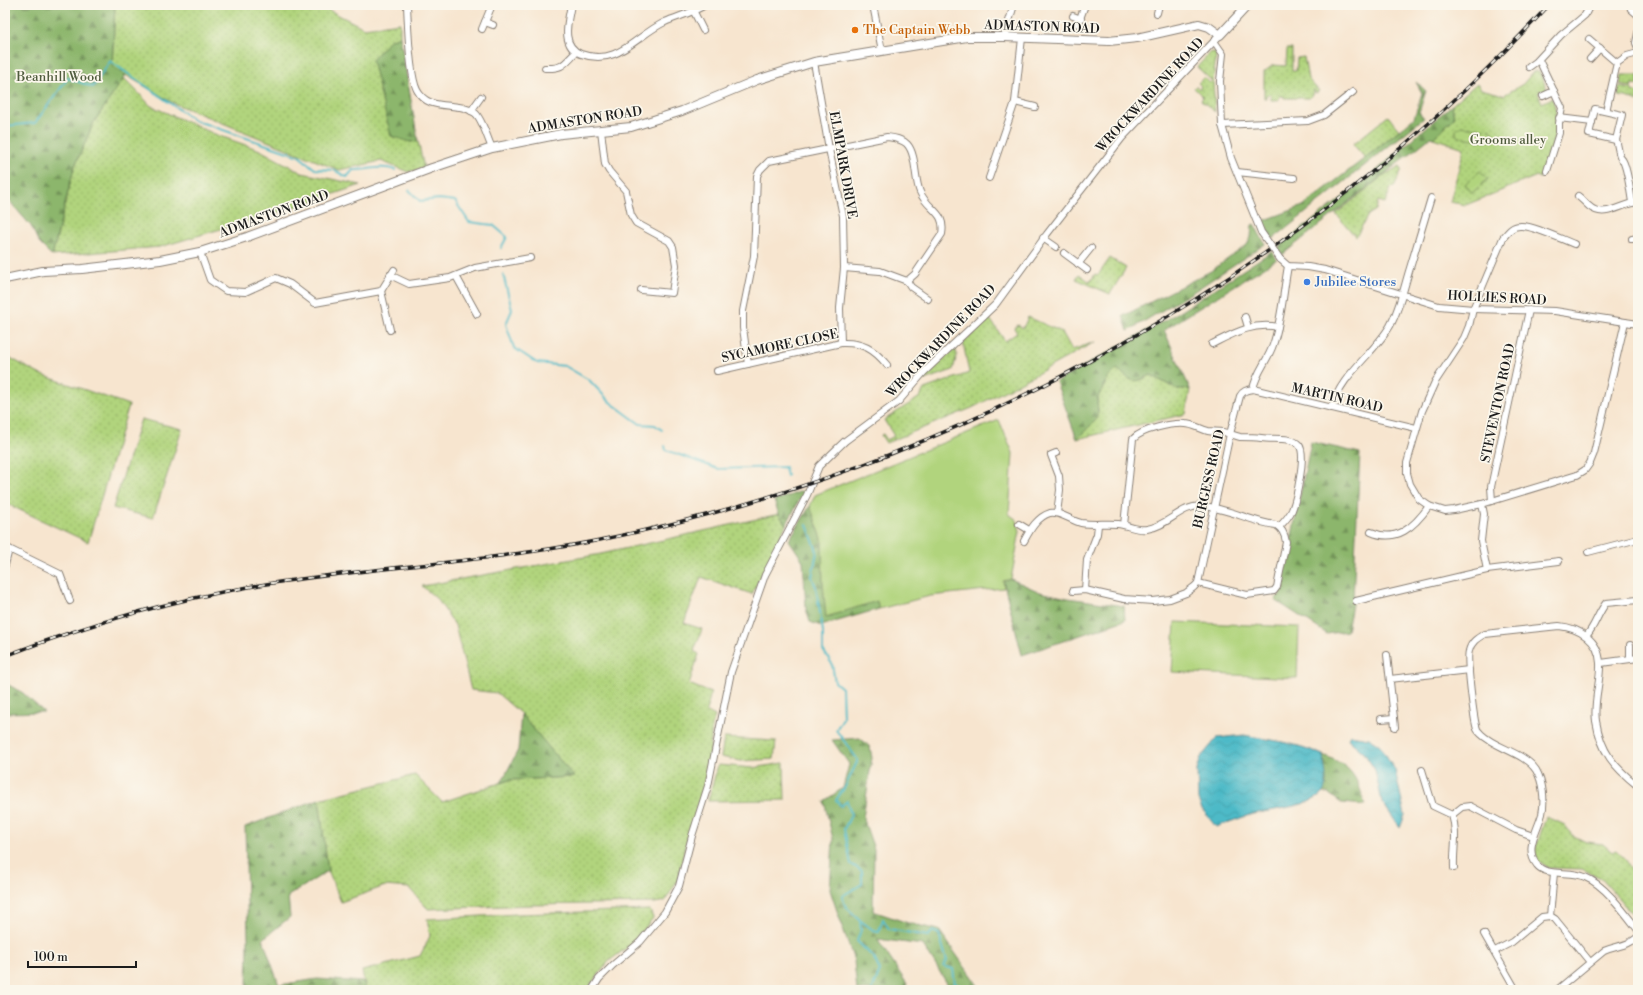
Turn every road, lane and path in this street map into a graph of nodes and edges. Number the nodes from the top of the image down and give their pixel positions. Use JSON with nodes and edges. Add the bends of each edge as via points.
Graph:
{"nodes":[{"id":1,"x":407,"y":5,"type":"edge"},
{"id":2,"x":492,"y":5,"type":"edge"},
{"id":3,"x":571,"y":5,"type":"edge"},
{"id":4,"x":705,"y":5,"type":"edge"},
{"id":5,"x":872,"y":5,"type":"edge"},
{"id":6,"x":1014,"y":5,"type":"edge"},
{"id":7,"x":1085,"y":5,"type":"edge"},
{"id":8,"x":1159,"y":5,"type":"edge"},
{"id":9,"x":1248,"y":5,"type":"edge"},
{"id":10,"x":1590,"y":5,"type":"edge"},
{"id":11,"x":1631,"y":9,"type":"dead end"},
{"id":12,"x":694,"y":12,"type":"junction"},
{"id":13,"x":1156,"y":13,"type":"dead end"},
{"id":14,"x":1638,"y":15,"type":"edge"},
{"id":15,"x":1073,"y":16,"type":"dead end"},
{"id":16,"x":485,"y":22,"type":"junction"},
{"id":17,"x":493,"y":25,"type":"dead end"},
{"id":18,"x":482,"y":29,"type":"dead end"},
{"id":19,"x":703,"y":30,"type":"dead end"},
{"id":20,"x":1638,"y":33,"type":"edge"},
{"id":21,"x":1004,"y":37,"type":"junction"},
{"id":22,"x":1022,"y":38,"type":"junction"},
{"id":23,"x":1217,"y":38,"type":"junction"},
{"id":24,"x":1589,"y":39,"type":"dead end"},
{"id":25,"x":1600,"y":48,"type":"junction"},
{"id":26,"x":1638,"y":48,"type":"edge"},
{"id":27,"x":882,"y":51,"type":"junction"},
{"id":28,"x":576,"y":52,"type":"junction"},
{"id":29,"x":1638,"y":53,"type":"edge"},
{"id":30,"x":1590,"y":59,"type":"dead end"},
{"id":31,"x":1539,"y":60,"type":"junction"},
{"id":32,"x":814,"y":62,"type":"junction"},
{"id":33,"x":1616,"y":63,"type":"junction"},
{"id":34,"x":1529,"y":67,"type":"dead end"},
{"id":35,"x":545,"y":68,"type":"dead end"},
{"id":36,"x":1554,"y":91,"type":"junction"},
{"id":37,"x":1353,"y":92,"type":"dead end"},
{"id":38,"x":1543,"y":96,"type":"dead end"},
{"id":39,"x":481,"y":97,"type":"dead end"},
{"id":40,"x":1015,"y":102,"type":"junction"},
{"id":41,"x":1035,"y":107,"type":"dead end"},
{"id":42,"x":471,"y":111,"type":"junction"},
{"id":43,"x":1606,"y":111,"type":"junction"},
{"id":44,"x":1560,"y":118,"type":"junction"},
{"id":45,"x":1592,"y":122,"type":"junction"},
{"id":46,"x":1222,"y":125,"type":"junction"},
{"id":47,"x":600,"y":130,"type":"junction"},
{"id":48,"x":1616,"y":140,"type":"junction"},
{"id":49,"x":492,"y":148,"type":"junction"},
{"id":50,"x":829,"y":149,"type":"junction"},
{"id":51,"x":1547,"y":171,"type":"dead end"},
{"id":52,"x":1237,"y":172,"type":"junction"},
{"id":53,"x":989,"y":178,"type":"dead end"},
{"id":54,"x":1294,"y":178,"type":"dead end"},
{"id":55,"x":1578,"y":196,"type":"dead end"},
{"id":56,"x":1431,"y":198,"type":"dead end"},
{"id":57,"x":1635,"y":202,"type":"edge"},
{"id":58,"x":1043,"y":238,"type":"junction"},
{"id":59,"x":1574,"y":244,"type":"dead end"},
{"id":60,"x":1056,"y":247,"type":"dead end"},
{"id":61,"x":1091,"y":248,"type":"dead end"},
{"id":62,"x":200,"y":252,"type":"junction"},
{"id":63,"x":1064,"y":252,"type":"dead end"},
{"id":64,"x":530,"y":258,"type":"dead end"},
{"id":65,"x":1078,"y":264,"type":"junction"},
{"id":66,"x":1288,"y":266,"type":"junction"},
{"id":67,"x":844,"y":268,"type":"junction"},
{"id":68,"x":1087,"y":270,"type":"dead end"},
{"id":69,"x":456,"y":276,"type":"junction"},
{"id":70,"x":5,"y":279,"type":"edge"},
{"id":71,"x":907,"y":281,"type":"junction"},
{"id":72,"x":641,"y":290,"type":"dead end"},
{"id":73,"x":380,"y":292,"type":"junction"},
{"id":74,"x":1403,"y":293,"type":"junction"},
{"id":75,"x":928,"y":299,"type":"dead end"},
{"id":76,"x":1473,"y":309,"type":"junction"},
{"id":77,"x":1529,"y":310,"type":"junction"},
{"id":78,"x":477,"y":314,"type":"dead end"},
{"id":79,"x":1245,"y":317,"type":"dead end"},
{"id":80,"x":1625,"y":322,"type":"junction"},
{"id":81,"x":1638,"y":324,"type":"edge"},
{"id":82,"x":1248,"y":327,"type":"junction"},
{"id":83,"x":1278,"y":327,"type":"junction"},
{"id":84,"x":390,"y":330,"type":"dead end"},
{"id":85,"x":841,"y":343,"type":"junction"},
{"id":86,"x":1212,"y":344,"type":"dead end"},
{"id":87,"x":748,"y":364,"type":"junction"},
{"id":88,"x":887,"y":365,"type":"dead end"},
{"id":89,"x":717,"y":371,"type":"dead end"},
{"id":90,"x":1253,"y":389,"type":"junction"},
{"id":91,"x":1332,"y":408,"type":"junction"},
{"id":92,"x":1416,"y":428,"type":"junction"},
{"id":93,"x":1230,"y":434,"type":"junction"},
{"id":94,"x":1056,"y":453,"type":"dead end"},
{"id":95,"x":1492,"y":501,"type":"junction"},
{"id":96,"x":1482,"y":504,"type":"junction"},
{"id":97,"x":1429,"y":506,"type":"junction"},
{"id":98,"x":1213,"y":508,"type":"junction"},
{"id":99,"x":1057,"y":513,"type":"junction"},
{"id":100,"x":1019,"y":524,"type":"dead end"},
{"id":101,"x":1098,"y":525,"type":"junction"},
{"id":102,"x":1124,"y":525,"type":"junction"},
{"id":103,"x":1279,"y":527,"type":"junction"},
{"id":104,"x":1029,"y":530,"type":"junction"},
{"id":105,"x":1371,"y":532,"type":"dead end"},
{"id":106,"x":1638,"y":539,"type":"edge"},
{"id":107,"x":1024,"y":541,"type":"dead end"},
{"id":108,"x":7,"y":548,"type":"edge"},
{"id":109,"x":1588,"y":552,"type":"dead end"},
{"id":110,"x":1559,"y":561,"type":"dead end"},
{"id":111,"x":5,"y":565,"type":"edge"},
{"id":112,"x":1487,"y":570,"type":"junction"},
{"id":113,"x":1198,"y":582,"type":"junction"},
{"id":114,"x":1085,"y":590,"type":"junction"},
{"id":115,"x":1073,"y":591,"type":"dead end"},
{"id":116,"x":1638,"y":600,"type":"edge"},
{"id":117,"x":70,"y":601,"type":"dead end"},
{"id":118,"x":1356,"y":601,"type":"dead end"},
{"id":119,"x":1587,"y":635,"type":"junction"},
{"id":120,"x":1630,"y":645,"type":"dead end"},
{"id":121,"x":1387,"y":655,"type":"dead end"},
{"id":122,"x":1630,"y":658,"type":"junction"},
{"id":123,"x":1638,"y":658,"type":"edge"},
{"id":124,"x":1600,"y":663,"type":"junction"},
{"id":125,"x":1469,"y":670,"type":"junction"},
{"id":126,"x":1390,"y":679,"type":"junction"},
{"id":127,"x":1394,"y":718,"type":"junction"},
{"id":128,"x":1381,"y":719,"type":"dead end"},
{"id":129,"x":1395,"y":726,"type":"dead end"},
{"id":130,"x":1422,"y":770,"type":"dead end"},
{"id":131,"x":1638,"y":786,"type":"edge"},
{"id":132,"x":1452,"y":815,"type":"junction"},
{"id":133,"x":1534,"y":836,"type":"junction"},
{"id":134,"x":1454,"y":868,"type":"dead end"},
{"id":135,"x":1554,"y":873,"type":"junction"},
{"id":136,"x":1550,"y":916,"type":"junction"},
{"id":137,"x":1638,"y":930,"type":"edge"},
{"id":138,"x":1484,"y":934,"type":"dead end"},
{"id":139,"x":1638,"y":937,"type":"edge"},
{"id":140,"x":1495,"y":951,"type":"junction"},
{"id":141,"x":1590,"y":962,"type":"junction"},
{"id":142,"x":592,"y":990,"type":"edge"},
{"id":143,"x":1516,"y":990,"type":"edge"},
{"id":144,"x":1557,"y":990,"type":"edge"}],
"edges":[{"from":1,"to":42,"type":"street","via":[[413,75],[417,91],[436,105]]},
{"from":2,"to":16,"type":"street"},
{"from":3,"to":28,"type":"street","via":[[566,36]]},
{"from":4,"to":12,"type":"street"},
{"from":5,"to":27,"type":"street"},
{"from":6,"to":21,"type":"street"},
{"from":7,"to":15,"type":"street","via":[[1080,22]]},
{"from":8,"to":13,"type":"street"},
{"from":9,"to":23,"type":"street"},
{"from":10,"to":31,"type":"street","via":[[1585,14],[1561,35]]},
{"from":11,"to":14,"type":"street"},
{"from":12,"to":19,"type":"street"},
{"from":12,"to":28,"type":"street","via":[[665,22],[621,51],[607,56],[596,58]]},
{"from":16,"to":17,"type":"street"},
{"from":16,"to":18,"type":"street"},
{"from":20,"to":26,"type":"street"},
{"from":21,"to":22,"type":"street","name":"ADMASTON ROAD"},
{"from":21,"to":27,"type":"street","name":"ADMASTON ROAD","via":[[967,37]]},
{"from":22,"to":23,"type":"street","name":"ADMASTON ROAD","via":[[1109,41],[1137,38],[1199,24],[1209,27]]},
{"from":22,"to":40,"type":"street"},
{"from":23,"to":46,"type":"street","via":[[1223,54],[1220,81]]},
{"from":23,"to":58,"type":"street","name":"WROCKWARDINE ROAD","via":[[1122,138]]},
{"from":24,"to":25,"type":"street"},
{"from":25,"to":30,"type":"street"},
{"from":25,"to":33,"type":"street"},
{"from":27,"to":32,"type":"street","name":"ADMASTON ROAD"},
{"from":28,"to":35,"type":"street","via":[[561,67]]},
{"from":29,"to":33,"type":"street"},
{"from":31,"to":34,"type":"street"},
{"from":31,"to":36,"type":"street"},
{"from":32,"to":47,"type":"street","name":"ADMASTON ROAD","via":[[757,80],[631,127]]},
{"from":32,"to":50,"type":"street","name":"ELMPARK DRIVE"},
{"from":33,"to":43,"type":"street"},
{"from":36,"to":38,"type":"street"},
{"from":36,"to":44,"type":"street","via":[[1562,108]]},
{"from":37,"to":46,"type":"street","via":[[1324,115],[1308,121]]},
{"from":39,"to":42,"type":"street"},
{"from":40,"to":41,"type":"street"},
{"from":40,"to":53,"type":"street"},
{"from":42,"to":49,"type":"street","via":[[479,118]]},
{"from":43,"to":45,"type":"street","via":[[1595,108]]},
{"from":43,"to":48,"type":"street","via":[[1622,115]]},
{"from":44,"to":45,"type":"street"},
{"from":44,"to":51,"type":"street","via":[[1559,133]]},
{"from":45,"to":48,"type":"street","via":[[1589,134]]},
{"from":46,"to":52,"type":"street"},
{"from":47,"to":49,"type":"street","name":"ADMASTON ROAD","via":[[561,134]]},
{"from":47,"to":72,"type":"street","via":[[605,164],[626,191],[631,215],[636,223],[669,241],[673,247],[676,265],[672,293]]},
{"from":48,"to":57,"type":"street"},
{"from":49,"to":62,"type":"street","name":"ADMASTON ROAD","via":[[246,238]]},
{"from":50,"to":67,"type":"street","name":"ELMPARK DRIVE","via":[[843,216]]},
{"from":50,"to":71,"type":"street","via":[[887,137],[906,143],[911,151],[921,194],[925,202],[942,218],[944,226],[942,234],[915,274]]},
{"from":50,"to":87,"type":"street","via":[[769,161],[757,176],[754,256],[743,311]]},
{"from":52,"to":54,"type":"street"},
{"from":52,"to":66,"type":"street","bridge":true,"via":[[1261,232]]},
{"from":55,"to":57,"type":"street","via":[[1589,206],[1601,211],[1617,209]]},
{"from":56,"to":74,"type":"street"},
{"from":58,"to":60,"type":"street"},
{"from":58,"to":142,"type":"street","name":"WROCKWARDINE ROAD","via":[[996,304],[924,372],[899,401],[845,441],[819,466],[807,495],[765,575],[731,672],[708,786],[680,886],[665,912],[640,942],[613,965]]},
{"from":59,"to":76,"type":"street","via":[[1526,226],[1515,226],[1508,231],[1498,247]]},
{"from":61,"to":65,"type":"street"},
{"from":62,"to":70,"type":"street","name":"ADMASTON ROAD","via":[[160,260],[42,271]]},
{"from":62,"to":73,"type":"street","via":[[210,280],[226,291],[245,292],[276,278],[290,284],[315,303]]},
{"from":63,"to":65,"type":"street"},
{"from":64,"to":69,"type":"street","via":[[475,268]]},
{"from":65,"to":68,"type":"street"},
{"from":66,"to":74,"type":"street","name":"HOLLIES ROAD","via":[[1308,266]]},
{"from":66,"to":83,"type":"street"},
{"from":67,"to":71,"type":"street","via":[[880,271]]},
{"from":67,"to":85,"type":"street","name":"ELMPARK DRIVE","via":[[840,308]]},
{"from":69,"to":73,"type":"street","via":[[409,284],[392,272]]},
{"from":69,"to":78,"type":"street"},
{"from":71,"to":75,"type":"street","via":[[910,287]]},
{"from":73,"to":84,"type":"street"},
{"from":74,"to":76,"type":"street","name":"HOLLIES ROAD","via":[[1439,306]]},
{"from":74,"to":91,"type":"street","via":[[1382,338],[1345,380]]},
{"from":76,"to":77,"type":"street","name":"HOLLIES ROAD"},
{"from":76,"to":92,"type":"street","via":[[1464,338],[1435,382]]},
{"from":77,"to":80,"type":"street","name":"HOLLIES ROAD","via":[[1555,311]]},
{"from":77,"to":95,"type":"street","name":"STEVENTON ROAD","via":[[1491,487]]},
{"from":79,"to":82,"type":"street"},
{"from":80,"to":81,"type":"street","name":"HOLLIES ROAD"},
{"from":80,"to":95,"type":"street","via":[[1594,453],[1585,470],[1577,475]]},
{"from":82,"to":83,"type":"street"},
{"from":82,"to":86,"type":"street"},
{"from":83,"to":90,"type":"street","via":[[1273,345]]},
{"from":85,"to":87,"type":"street","name":"SYCAMORE CLOSE"},
{"from":85,"to":88,"type":"street","name":"SYCAMORE CLOSE","via":[[860,344],[879,356]]},
{"from":87,"to":89,"type":"street","name":"SYCAMORE CLOSE"},
{"from":90,"to":91,"type":"street","name":"MARTIN ROAD"},
{"from":90,"to":93,"type":"street","name":"BURGESS ROAD","via":[[1242,392]]},
{"from":91,"to":92,"type":"street","name":"MARTIN ROAD"},
{"from":92,"to":97,"type":"street","via":[[1407,473],[1414,492]]},
{"from":93,"to":98,"type":"street","name":"BURGESS ROAD"},
{"from":93,"to":102,"type":"street","via":[[1183,424],[1151,429],[1136,435],[1132,443]]},
{"from":93,"to":103,"type":"street","via":[[1239,437],[1286,439],[1300,446],[1302,460],[1292,510]]},
{"from":94,"to":99,"type":"street","via":[[1050,455],[1059,476]]},
{"from":95,"to":96,"type":"street"},
{"from":96,"to":97,"type":"street","via":[[1445,511]]},
{"from":96,"to":112,"type":"street","via":[[1484,514],[1481,541]]},
{"from":97,"to":105,"type":"street","via":[[1419,521],[1410,528],[1382,536]]},
{"from":98,"to":102,"type":"street","via":[[1202,506],[1187,509],[1159,526],[1146,530]]},
{"from":98,"to":103,"type":"street"},
{"from":98,"to":113,"type":"street","name":"BURGESS ROAD"},
{"from":99,"to":101,"type":"street","via":[[1068,519]]},
{"from":99,"to":104,"type":"street","via":[[1050,513],[1038,520]]},
{"from":100,"to":104,"type":"street"},
{"from":101,"to":102,"type":"street"},
{"from":101,"to":114,"type":"street","via":[[1087,560]]},
{"from":103,"to":113,"type":"street","via":[[1285,535],[1286,542],[1278,587],[1274,591],[1247,595]]},
{"from":104,"to":107,"type":"street"},
{"from":106,"to":109,"type":"street"},
{"from":108,"to":111,"type":"street"},
{"from":108,"to":117,"type":"street","via":[[60,574]]},
{"from":110,"to":112,"type":"street"},
{"from":112,"to":118,"type":"street"},
{"from":113,"to":114,"type":"street","via":[[1186,593],[1170,599],[1124,599]]},
{"from":114,"to":115,"type":"street"},
{"from":116,"to":119,"type":"street","via":[[1606,603]]},
{"from":119,"to":124,"type":"street","via":[[1596,648]]},
{"from":119,"to":125,"type":"street","via":[[1569,627],[1558,626],[1484,634],[1477,637],[1468,652]]},
{"from":120,"to":122,"type":"street"},
{"from":121,"to":126,"type":"street"},
{"from":122,"to":123,"type":"street"},
{"from":122,"to":124,"type":"street"},
{"from":124,"to":131,"type":"street","via":[[1596,721],[1605,750],[1619,771]]},
{"from":125,"to":126,"type":"street"},
{"from":125,"to":133,"type":"street","via":[[1477,729],[1487,739],[1528,762],[1536,771],[1544,798]]},
{"from":126,"to":127,"type":"street"},
{"from":127,"to":128,"type":"street"},
{"from":127,"to":129,"type":"street"},
{"from":130,"to":132,"type":"street","via":[[1433,806]]},
{"from":132,"to":133,"type":"street","via":[[1462,807],[1470,806],[1516,830]]},
{"from":132,"to":134,"type":"street","via":[[1456,826]]},
{"from":133,"to":135,"type":"street","via":[[1530,849],[1534,862],[1544,871]]},
{"from":135,"to":136,"type":"street"},
{"from":135,"to":137,"type":"street","via":[[1585,876],[1596,882]]},
{"from":136,"to":140,"type":"street","via":[[1542,917],[1512,942]]},
{"from":136,"to":141,"type":"street"},
{"from":138,"to":140,"type":"street"},
{"from":139,"to":141,"type":"street","via":[[1624,946],[1604,951]]},
{"from":140,"to":143,"type":"street"},
{"from":141,"to":144,"type":"street"}]}
